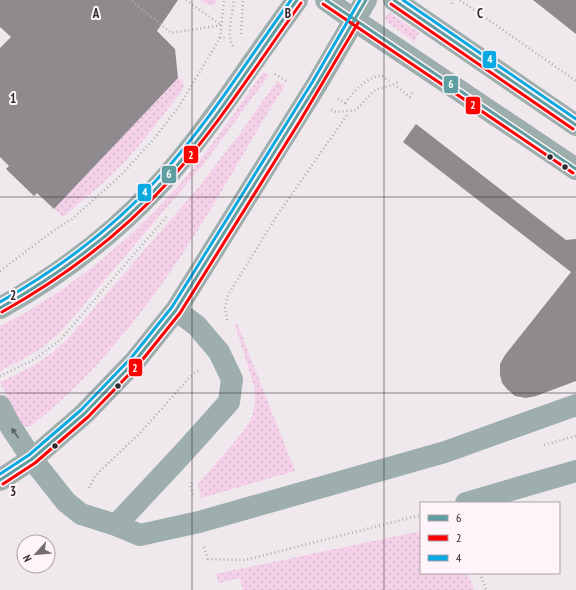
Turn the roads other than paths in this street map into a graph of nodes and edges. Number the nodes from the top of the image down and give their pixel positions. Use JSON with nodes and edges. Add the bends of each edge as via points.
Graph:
{"nodes":[{"id":1,"x":297,"y":0,"type":"edge"},
{"id":2,"x":326,"y":0,"type":"edge"},
{"id":3,"x":366,"y":0,"type":"edge"},
{"id":4,"x":394,"y":0,"type":"edge"},
{"id":5,"x":354,"y":20,"type":"junction"},
{"id":6,"x":576,"y":125,"type":"edge"},
{"id":7,"x":576,"y":168,"type":"edge"},
{"id":8,"x":0,"y":308,"type":"edge"},
{"id":9,"x":176,"y":310,"type":"junction"},
{"id":10,"x":576,"y":405,"type":"edge"},
{"id":11,"x":0,"y":406,"type":"edge"},
{"id":12,"x":32,"y":458,"type":"junction"},
{"id":13,"x":576,"y":471,"type":"edge"},
{"id":14,"x":0,"y":480,"type":"edge"},
{"id":15,"x":469,"y":502,"type":"edge"},
{"id":16,"x":116,"y":525,"type":"junction"}],
"edges":[{"from":1,"to":8,"type":"street","via":[[198,139],[156,189],[109,234],[70,265]]},
{"from":2,"to":5,"type":"street"},
{"from":3,"to":5,"type":"street"},
{"from":4,"to":6,"type":"street"},
{"from":5,"to":7,"type":"street"},
{"from":5,"to":9,"type":"street"},
{"from":9,"to":12,"type":"street","via":[[135,361],[84,414]]},
{"from":9,"to":16,"type":"street","via":[[197,326],[219,352],[232,379],[228,402]]},
{"from":10,"to":16,"type":"street","via":[[444,452],[199,522],[140,535]]},
{"from":12,"to":11,"type":"street","one_way":true},
{"from":12,"to":14,"type":"street"},
{"from":12,"to":16,"type":"street","via":[[66,502],[81,514]]},
{"from":13,"to":15,"type":"street"}]}
